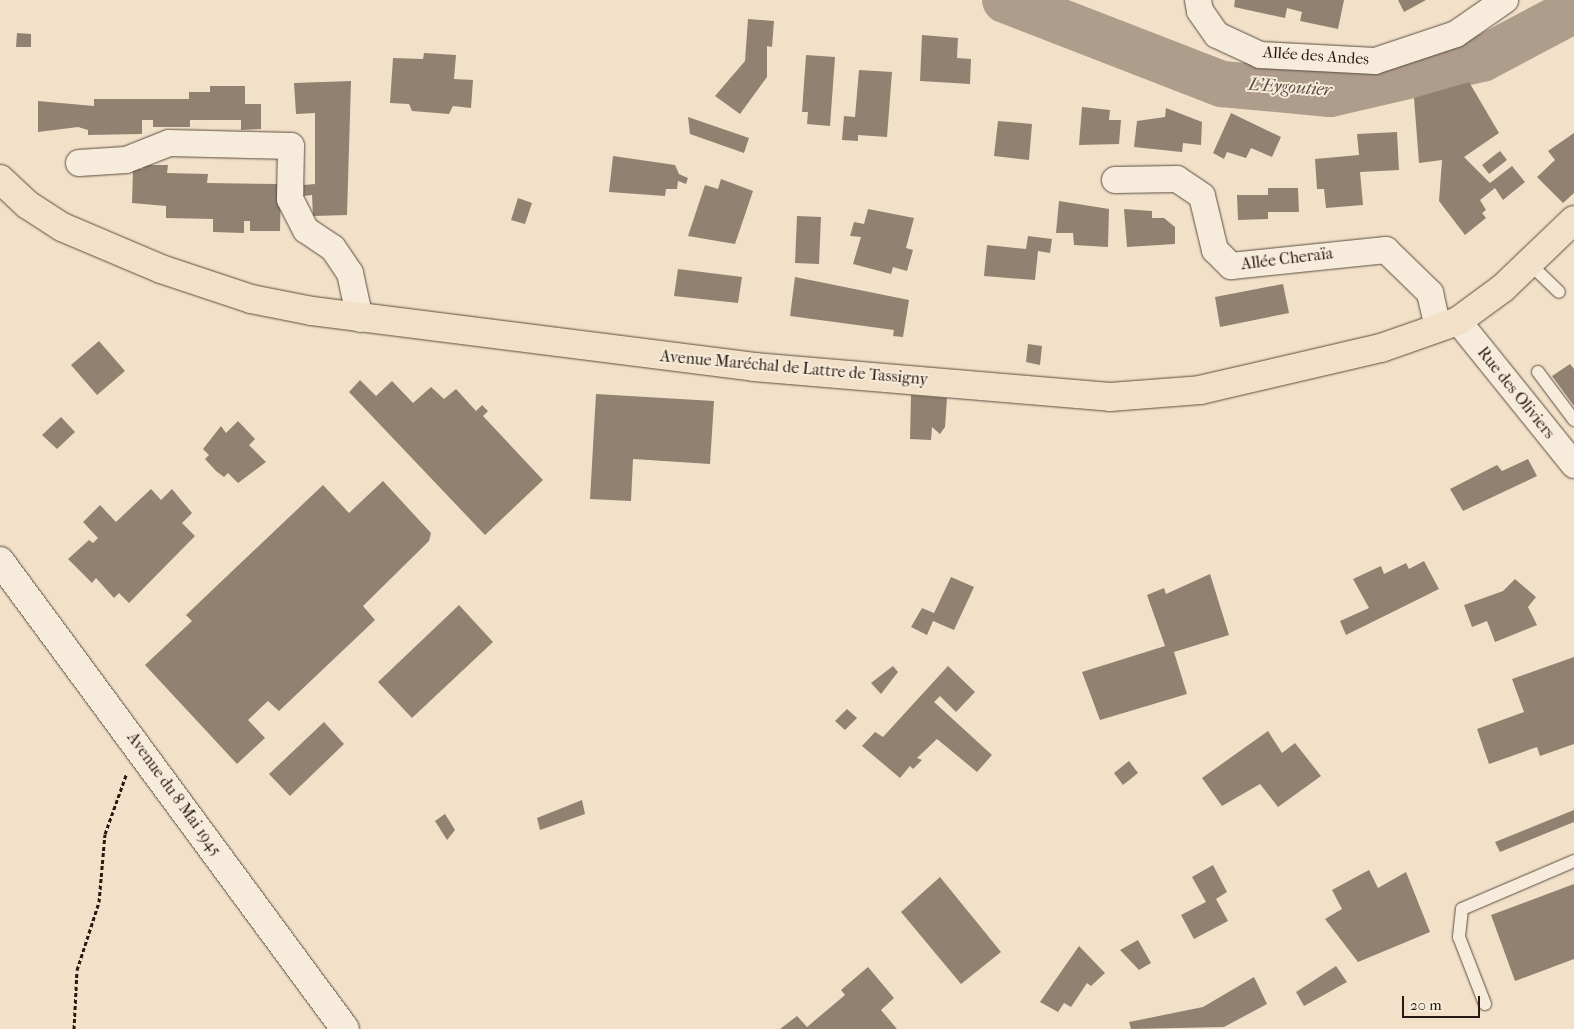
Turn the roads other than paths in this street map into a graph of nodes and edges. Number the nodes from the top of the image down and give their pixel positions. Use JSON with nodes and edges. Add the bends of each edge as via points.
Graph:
{"nodes":[{"id":1,"x":1198,"y":0,"type":"edge"},
{"id":2,"x":1505,"y":0,"type":"edge"},
{"id":3,"x":79,"y":163,"type":"dead end"},
{"id":4,"x":0,"y":179,"type":"edge"},
{"id":5,"x":1116,"y":180,"type":"dead end"},
{"id":6,"x":1574,"y":220,"type":"edge"},
{"id":7,"x":1530,"y":264,"type":"junction"},
{"id":8,"x":1558,"y":292,"type":"dead end"},
{"id":9,"x":360,"y":319,"type":"junction"},
{"id":10,"x":1448,"y":324,"type":"junction"},
{"id":11,"x":1538,"y":372,"type":"dead end"},
{"id":12,"x":1574,"y":420,"type":"edge"},
{"id":13,"x":1574,"y":465,"type":"edge"},
{"id":14,"x":0,"y":561,"type":"edge"},
{"id":15,"x":1574,"y":861,"type":"edge"},
{"id":16,"x":1485,"y":1004,"type":"dead end"},
{"id":17,"x":345,"y":1029,"type":"edge"}],
"edges":[{"from":1,"to":2,"type":"street","name":"Allée des Andes","via":[[1200,11],[1217,35],[1260,55],[1375,61],[1456,34]]},
{"from":3,"to":9,"type":"street","via":[[126,160],[169,143],[291,146],[290,199],[306,230],[333,248],[350,274]]},
{"from":4,"to":9,"type":"main road","name":"Avenue Maréchal de Lattre de Tassigny","via":[[28,205],[62,228],[160,269],[251,299]]},
{"from":5,"to":10,"type":"street","name":"Allée Cheraïa","via":[[1177,179],[1202,196],[1215,250],[1231,266],[1386,250],[1430,293]]},
{"from":6,"to":7,"type":"main road","name":"Avenue Maréchal de Lattre de Tassigny"},
{"from":7,"to":8,"type":"lane"},
{"from":7,"to":10,"type":"main road","name":"Avenue Maréchal de Lattre de Tassigny"},
{"from":9,"to":10,"type":"main road","name":"Avenue Maréchal de Lattre de Tassigny","via":[[754,367],[1110,397],[1200,390],[1381,348]]},
{"from":10,"to":13,"type":"street","name":"Rue des Oliviers"},
{"from":11,"to":12,"type":"lane"},
{"from":14,"to":17,"type":"street","name":"Avenue du 8 Mai 1945"},
{"from":15,"to":16,"type":"lane","via":[[1462,908],[1459,936]]}]}
